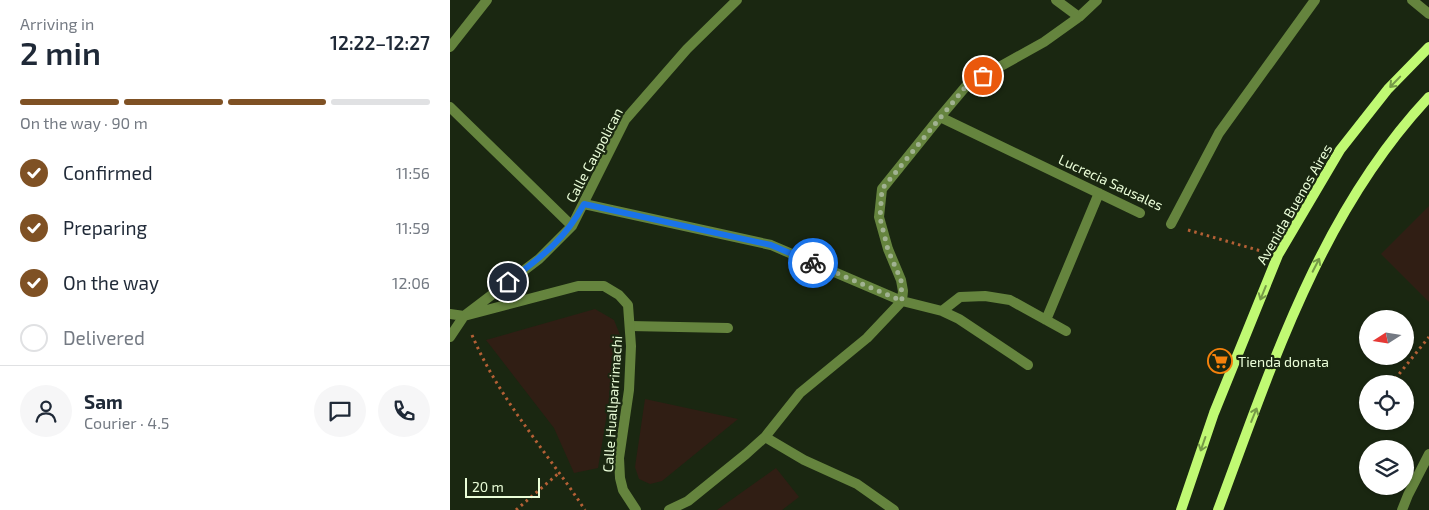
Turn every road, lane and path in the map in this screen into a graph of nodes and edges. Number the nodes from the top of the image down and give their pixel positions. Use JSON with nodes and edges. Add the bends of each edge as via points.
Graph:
{"nodes":[{"id":1,"x":486,"y":0,"type":"edge"},
{"id":2,"x":737,"y":0,"type":"edge"},
{"id":3,"x":1056,"y":0,"type":"edge"},
{"id":4,"x":1097,"y":0,"type":"edge"},
{"id":5,"x":1315,"y":0,"type":"edge"},
{"id":6,"x":1412,"y":0,"type":"edge"},
{"id":7,"x":1429,"y":14,"type":"edge"},
{"id":8,"x":1079,"y":17,"type":"junction"},
{"id":9,"x":450,"y":47,"type":"edge"},
{"id":10,"x":1429,"y":47,"type":"edge"},
{"id":11,"x":1429,"y":97,"type":"edge"},
{"id":12,"x":450,"y":107,"type":"edge"},
{"id":13,"x":940,"y":116,"type":"junction"},
{"id":14,"x":1098,"y":193,"type":"junction"},
{"id":15,"x":584,"y":204,"type":"junction"},
{"id":16,"x":1140,"y":213,"type":"dead end"},
{"id":17,"x":1171,"y":224,"type":"joint"},
{"id":18,"x":572,"y":226,"type":"junction"},
{"id":19,"x":1278,"y":255,"type":"junction"},
{"id":20,"x":902,"y":301,"type":"junction"},
{"id":21,"x":450,"y":306,"type":"edge"},
{"id":22,"x":942,"y":311,"type":"junction"},
{"id":23,"x":450,"y":314,"type":"edge"},
{"id":24,"x":464,"y":316,"type":"junction"},
{"id":25,"x":1046,"y":320,"type":"junction"},
{"id":26,"x":630,"y":326,"type":"junction"},
{"id":27,"x":728,"y":328,"type":"dead end"},
{"id":28,"x":1066,"y":331,"type":"dead end"},
{"id":29,"x":450,"y":337,"type":"edge"},
{"id":30,"x":1429,"y":338,"type":"edge"},
{"id":31,"x":1028,"y":365,"type":"dead end"},
{"id":32,"x":1398,"y":375,"type":"edge"},
{"id":33,"x":765,"y":437,"type":"junction"},
{"id":34,"x":1429,"y":454,"type":"edge"},
{"id":35,"x":560,"y":472,"type":"junction"},
{"id":36,"x":516,"y":510,"type":"edge"},
{"id":37,"x":585,"y":510,"type":"edge"},
{"id":38,"x":636,"y":510,"type":"edge"},
{"id":39,"x":669,"y":510,"type":"edge"},
{"id":40,"x":894,"y":510,"type":"edge"},
{"id":41,"x":1181,"y":510,"type":"edge"},
{"id":42,"x":1218,"y":510,"type":"edge"},
{"id":43,"x":1402,"y":510,"type":"edge"}],
"edges":[{"from":1,"to":9,"type":"street"},
{"from":2,"to":15,"type":"street","name":"Calle Caupolican","via":[[687,49],[625,120]]},
{"from":3,"to":8,"type":"street"},
{"from":4,"to":8,"type":"street"},
{"from":5,"to":17,"type":"street","via":[[1218,133]]},
{"from":6,"to":7,"type":"street"},
{"from":8,"to":13,"type":"street","via":[[1044,42],[967,85]]},
{"from":10,"to":19,"type":"main road","name":"Avenida Buenos Aires","one_way":true,"via":[[1388,89],[1340,150]]},
{"from":42,"to":11,"type":"main road","one_way":true,"via":[[1316,263],[1366,175]]},
{"from":12,"to":18,"type":"street"},
{"from":13,"to":14,"type":"street","name":"Lucrecia Sausales"},
{"from":13,"to":20,"type":"street","via":[[882,189],[880,218],[888,250],[901,280]]},
{"from":14,"to":16,"type":"street","name":"Lucrecia Sausales"},
{"from":14,"to":25,"type":"street"},
{"from":15,"to":18,"type":"street","name":"Calle Caupolican"},
{"from":15,"to":20,"type":"street","via":[[771,245]]},
{"from":17,"to":19,"type":"path","name":"Lucrecia Sausales"},
{"from":18,"to":24,"type":"street","name":"Calle Caupolican","via":[[539,258]]},
{"from":19,"to":41,"type":"main road","name":"Avenida Buenos Aires","one_way":true,"via":[[1214,413]]},
{"from":20,"to":22,"type":"street"},
{"from":20,"to":33,"type":"street","via":[[867,338],[800,393]]},
{"from":21,"to":24,"type":"street"},
{"from":22,"to":25,"type":"street","via":[[960,297],[985,296],[1010,300]]},
{"from":22,"to":31,"type":"street"},
{"from":23,"to":24,"type":"street","name":"Calle Huallparrimachi"},
{"from":24,"to":26,"type":"street","name":"Calle Huallparrimachi","via":[[578,286],[604,286],[628,305]]},
{"from":24,"to":29,"type":"street","name":"Calle Caupolican"},
{"from":24,"to":35,"type":"path","via":[[483,362]]},
{"from":25,"to":28,"type":"street"},
{"from":26,"to":27,"type":"street"},
{"from":26,"to":38,"type":"street","name":"Calle Huallparrimachi","via":[[629,390],[619,458],[623,490]]},
{"from":30,"to":32,"type":"path"},
{"from":33,"to":39,"type":"street","via":[[688,501]]},
{"from":33,"to":40,"type":"street","via":[[804,460],[857,484]]},
{"from":34,"to":43,"type":"street"},
{"from":35,"to":36,"type":"path"},
{"from":35,"to":37,"type":"path"}]}
